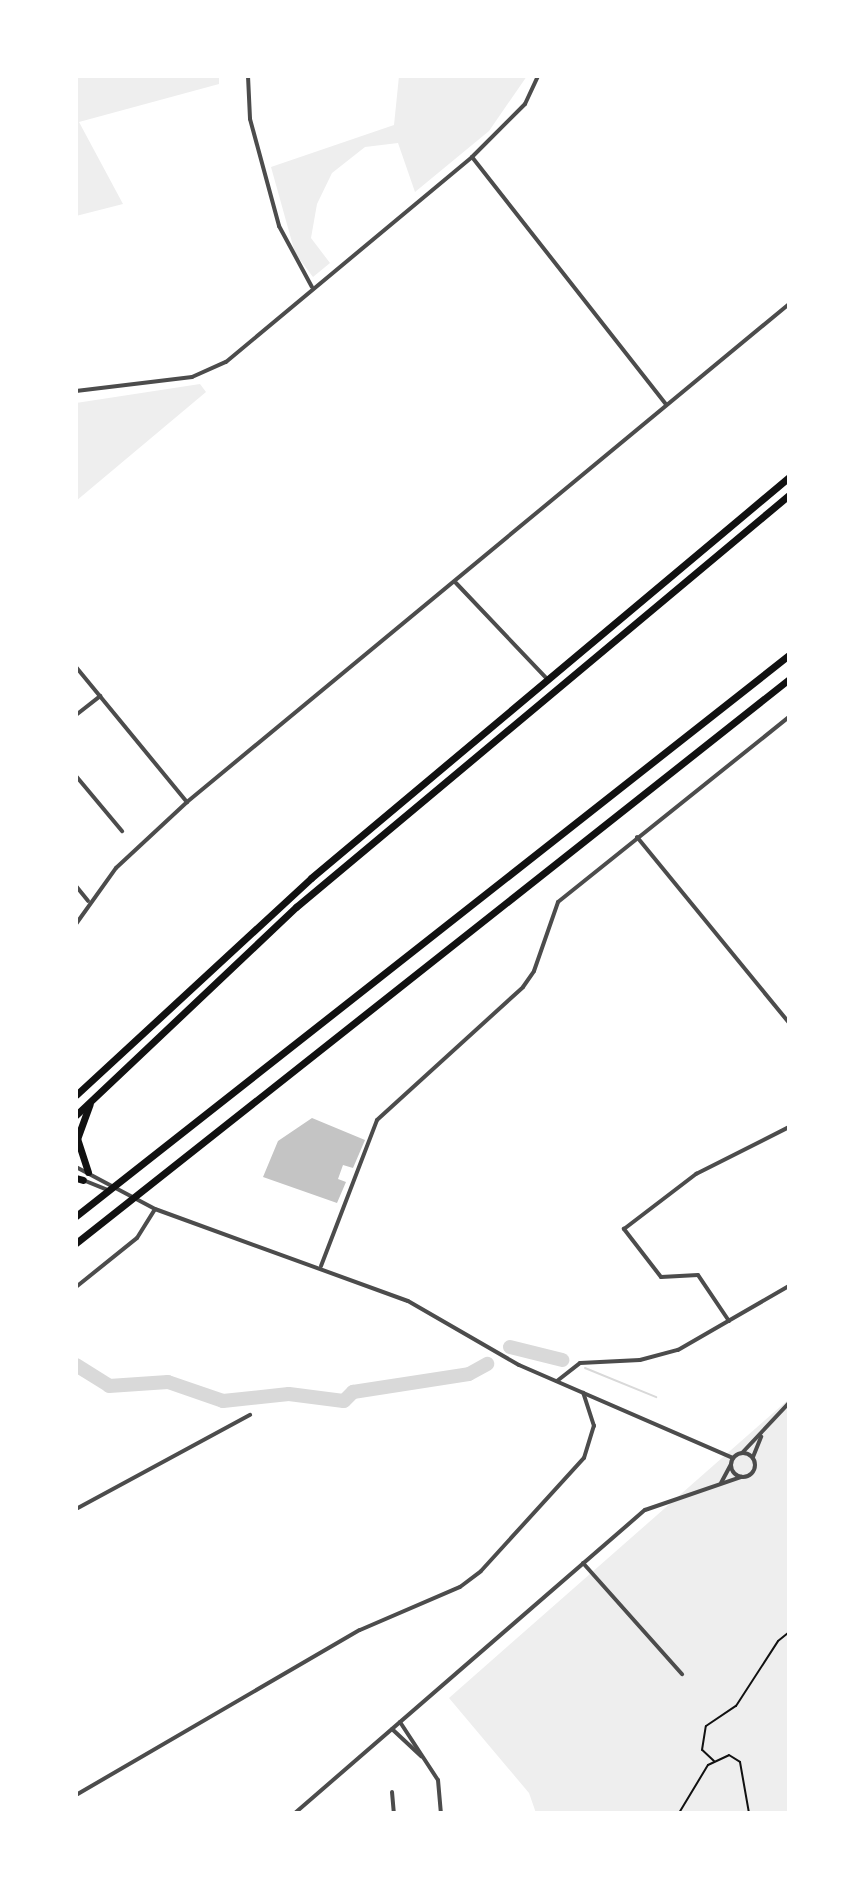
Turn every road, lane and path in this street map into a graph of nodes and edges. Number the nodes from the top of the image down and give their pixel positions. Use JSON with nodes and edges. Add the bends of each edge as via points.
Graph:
{"nodes":[{"id":1,"x":248,"y":76,"type":"edge"},
{"id":2,"x":538,"y":76,"type":"edge"},
{"id":3,"x":472,"y":157,"type":"junction"},
{"id":4,"x":312,"y":287,"type":"junction"},
{"id":5,"x":789,"y":304,"type":"edge"},
{"id":6,"x":76,"y":391,"type":"edge"},
{"id":7,"x":666,"y":404,"type":"junction"},
{"id":8,"x":789,"y":477,"type":"edge"},
{"id":9,"x":789,"y":495,"type":"edge"},
{"id":10,"x":456,"y":583,"type":"junction"},
{"id":11,"x":789,"y":655,"type":"edge"},
{"id":12,"x":76,"y":667,"type":"edge"},
{"id":13,"x":789,"y":679,"type":"edge"},
{"id":14,"x":548,"y":680,"type":"junction"},
{"id":15,"x":100,"y":696,"type":"junction"},
{"id":16,"x":76,"y":715,"type":"edge"},
{"id":17,"x":789,"y":717,"type":"edge"},
{"id":18,"x":76,"y":776,"type":"edge"},
{"id":19,"x":187,"y":802,"type":"junction"},
{"id":20,"x":122,"y":831,"type":"dead end"},
{"id":21,"x":637,"y":837,"type":"junction"},
{"id":22,"x":76,"y":886,"type":"edge"},
{"id":23,"x":88,"y":901,"type":"junction"},
{"id":24,"x":76,"y":924,"type":"edge"},
{"id":25,"x":789,"y":1023,"type":"edge"},
{"id":26,"x":76,"y":1095,"type":"edge"},
{"id":27,"x":90,"y":1102,"type":"junction"},
{"id":28,"x":76,"y":1115,"type":"edge"},
{"id":29,"x":789,"y":1127,"type":"edge"},
{"id":30,"x":76,"y":1167,"type":"edge"},
{"id":31,"x":88,"y":1172,"type":"junction"},
{"id":32,"x":78,"y":1179,"type":"edge"},
{"id":33,"x":118,"y":1192,"type":"junction"},
{"id":34,"x":155,"y":1209,"type":"junction"},
{"id":35,"x":76,"y":1216,"type":"edge"},
{"id":36,"x":76,"y":1243,"type":"edge"},
{"id":37,"x":321,"y":1266,"type":"junction"},
{"id":38,"x":789,"y":1286,"type":"edge"},
{"id":39,"x":76,"y":1287,"type":"edge"},
{"id":40,"x":729,"y":1321,"type":"junction"},
{"id":41,"x":557,"y":1381,"type":"junction"},
{"id":42,"x":583,"y":1393,"type":"junction"},
{"id":43,"x":789,"y":1403,"type":"edge"},
{"id":44,"x":250,"y":1415,"type":"dead end"},
{"id":45,"x":762,"y":1435,"type":"junction"},
{"id":46,"x":742,"y":1453,"type":"junction"},
{"id":47,"x":753,"y":1457,"type":"junction"},
{"id":48,"x":732,"y":1461,"type":"junction"},
{"id":49,"x":741,"y":1477,"type":"junction"},
{"id":50,"x":721,"y":1483,"type":"junction"},
{"id":51,"x":76,"y":1509,"type":"edge"},
{"id":52,"x":583,"y":1563,"type":"junction"},
{"id":53,"x":789,"y":1632,"type":"edge"},
{"id":54,"x":682,"y":1674,"type":"dead end"},
{"id":55,"x":400,"y":1722,"type":"junction"},
{"id":56,"x":392,"y":1729,"type":"junction"},
{"id":57,"x":421,"y":1756,"type":"junction"},
{"id":58,"x":714,"y":1761,"type":"junction"},
{"id":59,"x":392,"y":1792,"type":"dead end"},
{"id":60,"x":76,"y":1795,"type":"edge"},
{"id":61,"x":295,"y":1813,"type":"edge"},
{"id":62,"x":394,"y":1813,"type":"edge"},
{"id":63,"x":441,"y":1813,"type":"edge"},
{"id":64,"x":679,"y":1813,"type":"edge"},
{"id":65,"x":749,"y":1813,"type":"edge"}],
"edges":[{"from":1,"to":4,"type":"street","via":[[250,119],[279,226]]},
{"from":2,"to":3,"type":"street","via":[[525,104]]},
{"from":3,"to":4,"type":"street"},
{"from":3,"to":7,"type":"street"},
{"from":4,"to":6,"type":"street","via":[[208,373]]},
{"from":5,"to":7,"type":"street"},
{"from":7,"to":10,"type":"street"},
{"from":8,"to":14,"type":"highway"},
{"from":9,"to":27,"type":"highway","via":[[296,907]]},
{"from":10,"to":14,"type":"street"},
{"from":10,"to":19,"type":"street"},
{"from":11,"to":35,"type":"highway"},
{"from":12,"to":15,"type":"street"},
{"from":13,"to":36,"type":"highway"},
{"from":14,"to":26,"type":"highway","via":[[311,878]]},
{"from":15,"to":16,"type":"street"},
{"from":15,"to":19,"type":"street"},
{"from":17,"to":21,"type":"street"},
{"from":18,"to":20,"type":"street"},
{"from":19,"to":23,"type":"street"},
{"from":21,"to":25,"type":"street"},
{"from":21,"to":37,"type":"street","via":[[558,902],[534,971],[523,987],[377,1120]]},
{"from":22,"to":23,"type":"street"},
{"from":23,"to":24,"type":"street"},
{"from":27,"to":28,"type":"highway"},
{"from":27,"to":31,"type":"highway","via":[[77,1139]]},
{"from":29,"to":40,"type":"street","via":[[696,1174],[624,1229],[661,1277],[698,1275]]},
{"from":30,"to":31,"type":"street"},
{"from":31,"to":33,"type":"street"},
{"from":32,"to":33,"type":"street"},
{"from":33,"to":34,"type":"street"},
{"from":34,"to":37,"type":"street"},
{"from":34,"to":39,"type":"street","via":[[137,1238]]},
{"from":37,"to":41,"type":"street","via":[[408,1301],[487,1349]]},
{"from":38,"to":40,"type":"street"},
{"from":40,"to":41,"type":"street","via":[[663,1356],[580,1363]]},
{"from":41,"to":42,"type":"street"},
{"from":42,"to":48,"type":"street"},
{"from":42,"to":60,"type":"street","via":[[594,1426],[584,1458],[481,1571],[460,1587],[360,1630]]},
{"from":43,"to":45,"type":"street"},
{"from":44,"to":51,"type":"street"},
{"from":45,"to":46,"type":"street"},
{"from":45,"to":47,"type":"street"},
{"from":46,"to":47,"type":"street"},
{"from":46,"to":48,"type":"street"},
{"from":47,"to":49,"type":"street","via":[[755,1468]]},
{"from":48,"to":49,"type":"street"},
{"from":48,"to":50,"type":"street"},
{"from":49,"to":50,"type":"street"},
{"from":50,"to":52,"type":"street","via":[[649,1507]]},
{"from":52,"to":54,"type":"street"},
{"from":52,"to":55,"type":"street"},
{"from":53,"to":58,"type":"path","via":[[736,1706],[706,1726],[702,1750]]},
{"from":55,"to":56,"type":"street"},
{"from":55,"to":57,"type":"street"},
{"from":56,"to":57,"type":"street"},
{"from":56,"to":61,"type":"street"},
{"from":57,"to":63,"type":"street","via":[[438,1780]]},
{"from":58,"to":64,"type":"path"},
{"from":58,"to":65,"type":"path","via":[[729,1755],[740,1762]]},
{"from":59,"to":62,"type":"street"}]}
